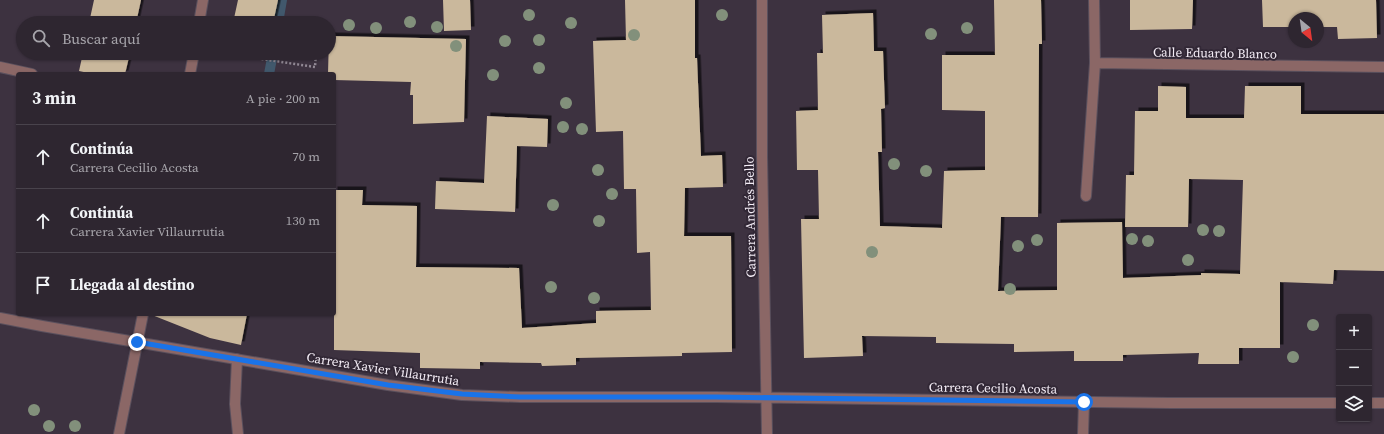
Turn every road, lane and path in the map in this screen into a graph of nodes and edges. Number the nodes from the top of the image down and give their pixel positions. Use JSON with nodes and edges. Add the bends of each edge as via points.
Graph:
{"nodes":[{"id":1,"x":203,"y":0,"type":"edge"},
{"id":2,"x":762,"y":0,"type":"edge"},
{"id":3,"x":1094,"y":0,"type":"edge"},
{"id":4,"x":200,"y":16,"type":"edge"},
{"id":5,"x":193,"y":60,"type":"edge"},
{"id":6,"x":269,"y":60,"type":"edge"},
{"id":7,"x":316,"y":60,"type":"edge"},
{"id":8,"x":1094,"y":63,"type":"junction"},
{"id":9,"x":0,"y":67,"type":"edge"},
{"id":10,"x":1384,"y":67,"type":"edge"},
{"id":11,"x":23,"y":72,"type":"edge"},
{"id":12,"x":190,"y":72,"type":"edge"},
{"id":13,"x":1086,"y":196,"type":"dead end"},
{"id":14,"x":142,"y":316,"type":"edge"},
{"id":15,"x":0,"y":318,"type":"edge"},
{"id":16,"x":137,"y":342,"type":"junction"},
{"id":17,"x":237,"y":359,"type":"junction"},
{"id":18,"x":766,"y":398,"type":"junction"},
{"id":19,"x":1084,"y":402,"type":"junction"},
{"id":20,"x":1336,"y":403,"type":"edge"},
{"id":21,"x":1372,"y":403,"type":"edge"},
{"id":22,"x":1384,"y":403,"type":"edge"},
{"id":23,"x":119,"y":434,"type":"edge"},
{"id":24,"x":238,"y":434,"type":"edge"},
{"id":25,"x":767,"y":434,"type":"edge"},
{"id":26,"x":1083,"y":434,"type":"edge"}],
"edges":[{"from":1,"to":4,"type":"street"},
{"from":2,"to":18,"type":"street","name":"Carrera Andrés Bello"},
{"from":3,"to":8,"type":"street"},
{"from":5,"to":12,"type":"street"},
{"from":6,"to":7,"type":"path","via":[[315,67]]},
{"from":8,"to":10,"type":"street","name":"Calle Eduardo Blanco"},
{"from":8,"to":13,"type":"street"},
{"from":9,"to":11,"type":"street"},
{"from":14,"to":16,"type":"street"},
{"from":15,"to":16,"type":"street","name":"Carrera Xavier Villaurrutia"},
{"from":16,"to":17,"type":"street","name":"Carrera Xavier Villaurrutia"},
{"from":16,"to":23,"type":"street"},
{"from":17,"to":18,"type":"street","name":"Carrera Xavier Villaurrutia","via":[[388,385],[462,394],[520,397]]},
{"from":17,"to":24,"type":"street","via":[[235,404]]},
{"from":18,"to":19,"type":"street","name":"Carrera Cecilio Acosta"},
{"from":18,"to":25,"type":"street","name":"Carrera Andrés Bello"},
{"from":19,"to":20,"type":"street","name":"Carrera Cecilio Acosta"},
{"from":19,"to":26,"type":"street"},
{"from":21,"to":22,"type":"street"}]}
